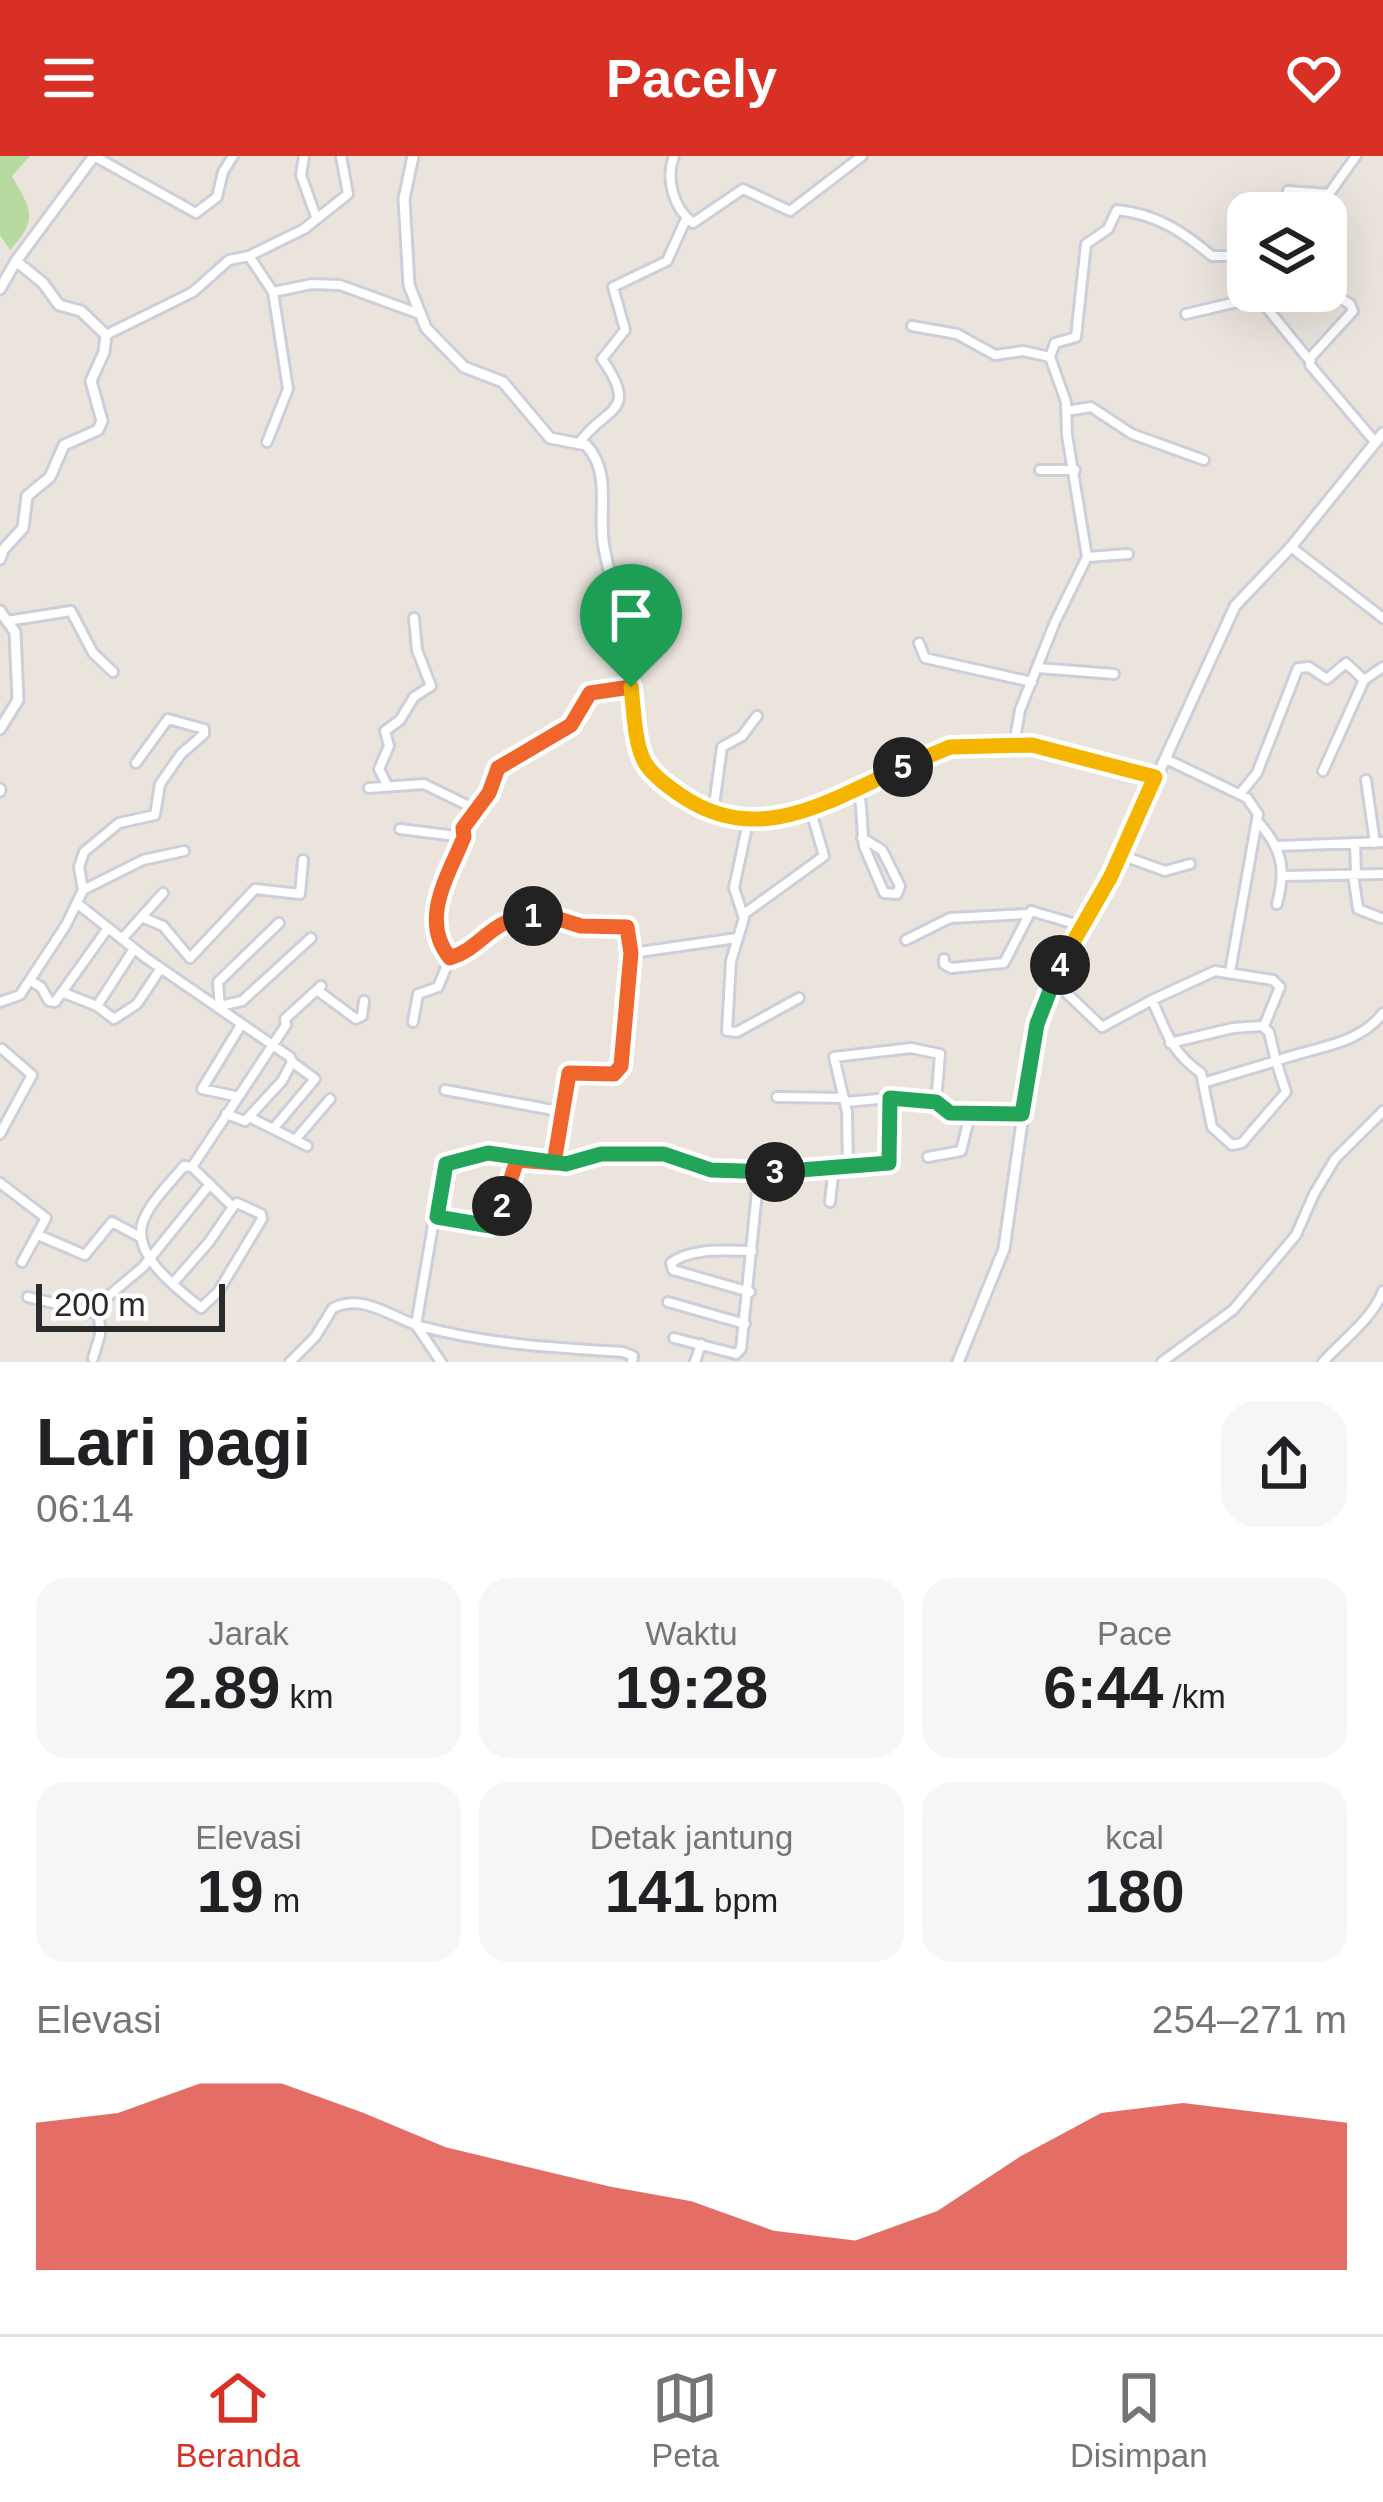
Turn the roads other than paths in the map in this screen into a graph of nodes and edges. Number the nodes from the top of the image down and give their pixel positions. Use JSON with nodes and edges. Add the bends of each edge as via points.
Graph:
{"nodes":[{"id":1,"x":94,"y":156,"type":"edge"},
{"id":2,"x":232,"y":156,"type":"edge"},
{"id":3,"x":304,"y":156,"type":"edge"},
{"id":4,"x":341,"y":156,"type":"edge"},
{"id":5,"x":412,"y":156,"type":"edge"},
{"id":6,"x":674,"y":156,"type":"edge"},
{"id":7,"x":862,"y":156,"type":"edge"},
{"id":8,"x":1356,"y":156,"type":"edge"},
{"id":9,"x":1330,"y":192,"type":"edge"},
{"id":10,"x":317,"y":218,"type":"junction"},
{"id":11,"x":686,"y":220,"type":"junction"},
{"id":12,"x":249,"y":256,"type":"junction"},
{"id":13,"x":1227,"y":256,"type":"edge"},
{"id":14,"x":16,"y":261,"type":"junction"},
{"id":15,"x":0,"y":289,"type":"edge"},
{"id":16,"x":273,"y":292,"type":"junction"},
{"id":17,"x":1347,"y":302,"type":"edge"},
{"id":18,"x":417,"y":313,"type":"junction"},
{"id":19,"x":1186,"y":314,"type":"dead end"},
{"id":20,"x":913,"y":326,"type":"dead end"},
{"id":21,"x":106,"y":335,"type":"junction"},
{"id":22,"x":1050,"y":357,"type":"junction"},
{"id":23,"x":1310,"y":361,"type":"junction"},
{"id":24,"x":1066,"y":411,"type":"junction"},
{"id":25,"x":1379,"y":438,"type":"edge"},
{"id":26,"x":266,"y":442,"type":"dead end"},
{"id":27,"x":580,"y":442,"type":"junction"},
{"id":28,"x":1204,"y":460,"type":"dead end"},
{"id":29,"x":1040,"y":470,"type":"dead end"},
{"id":30,"x":1075,"y":470,"type":"junction"},
{"id":31,"x":1291,"y":547,"type":"junction"},
{"id":32,"x":1128,"y":554,"type":"dead end"},
{"id":33,"x":1088,"y":557,"type":"junction"},
{"id":34,"x":0,"y":560,"type":"edge"},
{"id":35,"x":4,"y":616,"type":"edge"},
{"id":36,"x":414,"y":618,"type":"dead end"},
{"id":37,"x":1383,"y":618,"type":"edge"},
{"id":38,"x":919,"y":643,"type":"dead end"},
{"id":39,"x":1383,"y":667,"type":"edge"},
{"id":40,"x":1038,"y":668,"type":"junction"},
{"id":41,"x":112,"y":672,"type":"dead end"},
{"id":42,"x":1114,"y":674,"type":"dead end"},
{"id":43,"x":1364,"y":680,"type":"junction"},
{"id":44,"x":1032,"y":682,"type":"junction"},
{"id":45,"x":631,"y":687,"type":"junction"},
{"id":46,"x":5,"y":716,"type":"edge"},
{"id":47,"x":758,"y":716,"type":"dead end"},
{"id":48,"x":0,"y":729,"type":"edge"},
{"id":49,"x":1014,"y":745,"type":"junction"},
{"id":50,"x":1166,"y":759,"type":"junction"},
{"id":51,"x":136,"y":764,"type":"dead end"},
{"id":52,"x":1323,"y":771,"type":"dead end"},
{"id":53,"x":1155,"y":777,"type":"junction"},
{"id":54,"x":1366,"y":781,"type":"dead end"},
{"id":55,"x":387,"y":785,"type":"junction"},
{"id":56,"x":369,"y":788,"type":"dead end"},
{"id":57,"x":858,"y":788,"type":"junction"},
{"id":58,"x":1240,"y":794,"type":"junction"},
{"id":59,"x":810,"y":808,"type":"junction"},
{"id":60,"x":475,"y":809,"type":"junction"},
{"id":61,"x":712,"y":813,"type":"junction"},
{"id":62,"x":748,"y":822,"type":"junction"},
{"id":63,"x":1259,"y":824,"type":"junction"},
{"id":64,"x":400,"y":829,"type":"dead end"},
{"id":65,"x":464,"y":837,"type":"junction"},
{"id":66,"x":862,"y":838,"type":"junction"},
{"id":67,"x":1354,"y":843,"type":"junction"},
{"id":68,"x":1379,"y":843,"type":"edge"},
{"id":69,"x":1278,"y":846,"type":"junction"},
{"id":70,"x":184,"y":851,"type":"dead end"},
{"id":71,"x":1121,"y":855,"type":"junction"},
{"id":72,"x":303,"y":860,"type":"dead end"},
{"id":73,"x":1190,"y":865,"type":"dead end"},
{"id":74,"x":1354,"y":874,"type":"junction"},
{"id":75,"x":1383,"y":874,"type":"edge"},
{"id":76,"x":1285,"y":876,"type":"junction"},
{"id":77,"x":83,"y":890,"type":"junction"},
{"id":78,"x":163,"y":893,"type":"dead end"},
{"id":79,"x":78,"y":904,"type":"junction"},
{"id":80,"x":1277,"y":904,"type":"dead end"},
{"id":81,"x":744,"y":914,"type":"junction"},
{"id":82,"x":1027,"y":914,"type":"junction"},
{"id":83,"x":144,"y":918,"type":"junction"},
{"id":84,"x":1381,"y":918,"type":"edge"},
{"id":85,"x":279,"y":923,"type":"dead end"},
{"id":86,"x":1082,"y":926,"type":"junction"},
{"id":87,"x":108,"y":928,"type":"junction"},
{"id":88,"x":311,"y":938,"type":"dead end"},
{"id":89,"x":737,"y":938,"type":"junction"},
{"id":90,"x":122,"y":939,"type":"junction"},
{"id":91,"x":906,"y":940,"type":"dead end"},
{"id":92,"x":134,"y":949,"type":"junction"},
{"id":93,"x":631,"y":953,"type":"junction"},
{"id":94,"x":450,"y":958,"type":"junction"},
{"id":95,"x":944,"y":959,"type":"dead end"},
{"id":96,"x":160,"y":968,"type":"junction"},
{"id":97,"x":1230,"y":972,"type":"junction"},
{"id":98,"x":1052,"y":979,"type":"junction"},
{"id":99,"x":31,"y":981,"type":"junction"},
{"id":100,"x":64,"y":993,"type":"junction"},
{"id":101,"x":799,"y":998,"type":"dead end"},
{"id":102,"x":1152,"y":1000,"type":"junction"},
{"id":103,"x":364,"y":1001,"type":"dead end"},
{"id":104,"x":0,"y":1002,"type":"edge"},
{"id":105,"x":97,"y":1006,"type":"junction"},
{"id":106,"x":220,"y":1008,"type":"junction"},
{"id":107,"x":1383,"y":1013,"type":"edge"},
{"id":108,"x":413,"y":1022,"type":"dead end"},
{"id":109,"x":241,"y":1025,"type":"junction"},
{"id":110,"x":1264,"y":1027,"type":"junction"},
{"id":111,"x":1170,"y":1043,"type":"junction"},
{"id":112,"x":270,"y":1046,"type":"junction"},
{"id":113,"x":1,"y":1050,"type":"edge"},
{"id":114,"x":1276,"y":1061,"type":"junction"},
{"id":115,"x":292,"y":1062,"type":"junction"},
{"id":116,"x":1203,"y":1083,"type":"junction"},
{"id":117,"x":445,"y":1090,"type":"dead end"},
{"id":118,"x":236,"y":1096,"type":"junction"},
{"id":119,"x":777,"y":1097,"type":"dead end"},
{"id":120,"x":890,"y":1098,"type":"junction"},
{"id":121,"x":330,"y":1100,"type":"dead end"},
{"id":122,"x":844,"y":1100,"type":"junction"},
{"id":123,"x":936,"y":1102,"type":"junction"},
{"id":124,"x":1383,"y":1111,"type":"edge"},
{"id":125,"x":564,"y":1112,"type":"junction"},
{"id":126,"x":225,"y":1114,"type":"junction"},
{"id":127,"x":1022,"y":1114,"type":"junction"},
{"id":128,"x":970,"y":1115,"type":"junction"},
{"id":129,"x":249,"y":1118,"type":"junction"},
{"id":130,"x":273,"y":1129,"type":"junction"},
{"id":131,"x":0,"y":1134,"type":"edge"},
{"id":132,"x":295,"y":1140,"type":"junction"},
{"id":133,"x":307,"y":1146,"type":"dead end"},
{"id":134,"x":928,"y":1157,"type":"dead end"},
{"id":135,"x":517,"y":1160,"type":"junction"},
{"id":136,"x":554,"y":1163,"type":"junction"},
{"id":137,"x":834,"y":1166,"type":"junction"},
{"id":138,"x":192,"y":1167,"type":"junction"},
{"id":139,"x":848,"y":1168,"type":"junction"},
{"id":140,"x":759,"y":1172,"type":"junction"},
{"id":141,"x":0,"y":1183,"type":"edge"},
{"id":142,"x":210,"y":1184,"type":"junction"},
{"id":143,"x":830,"y":1202,"type":"dead end"},
{"id":144,"x":233,"y":1207,"type":"junction"},
{"id":145,"x":437,"y":1217,"type":"junction"},
{"id":146,"x":38,"y":1235,"type":"junction"},
{"id":147,"x":142,"y":1238,"type":"junction"},
{"id":148,"x":752,"y":1251,"type":"junction"},
{"id":149,"x":150,"y":1260,"type":"junction"},
{"id":150,"x":22,"y":1262,"type":"dead end"},
{"id":151,"x":174,"y":1282,"type":"junction"},
{"id":152,"x":1383,"y":1291,"type":"edge"},
{"id":153,"x":750,"y":1292,"type":"junction"},
{"id":154,"x":28,"y":1297,"type":"dead end"},
{"id":155,"x":668,"y":1302,"type":"dead end"},
{"id":156,"x":99,"y":1314,"type":"junction"},
{"id":157,"x":745,"y":1324,"type":"junction"},
{"id":158,"x":416,"y":1325,"type":"junction"},
{"id":159,"x":674,"y":1338,"type":"dead end"},
{"id":160,"x":701,"y":1344,"type":"junction"},
{"id":161,"x":736,"y":1354,"type":"junction"},
{"id":162,"x":93,"y":1358,"type":"dead end"},
{"id":163,"x":290,"y":1362,"type":"edge"},
{"id":164,"x":441,"y":1362,"type":"edge"},
{"id":165,"x":632,"y":1362,"type":"edge"},
{"id":166,"x":694,"y":1362,"type":"edge"},
{"id":167,"x":747,"y":1362,"type":"edge"},
{"id":168,"x":958,"y":1362,"type":"edge"},
{"id":169,"x":1162,"y":1362,"type":"edge"},
{"id":170,"x":1323,"y":1362,"type":"edge"}],
"edges":[{"from":1,"to":2,"type":"street","via":[[196,213],[218,197]]},
{"from":1,"to":14,"type":"street"},
{"from":3,"to":10,"type":"street","via":[[301,175]]},
{"from":4,"to":10,"type":"street","via":[[348,194]]},
{"from":5,"to":18,"type":"street","via":[[404,212]]},
{"from":6,"to":11,"type":"street","via":[[669,177]]},
{"from":7,"to":11,"type":"street","via":[[790,211],[743,189],[704,219]]},
{"from":8,"to":9,"type":"street"},
{"from":10,"to":12,"type":"street"},
{"from":11,"to":27,"type":"street","via":[[667,262],[613,287],[625,328],[602,359],[617,381],[615,410]]},
{"from":12,"to":16,"type":"street"},
{"from":12,"to":21,"type":"street","via":[[229,260],[196,290]]},
{"from":13,"to":22,"type":"street","via":[[1213,256],[1157,219],[1117,211],[1085,245],[1076,337],[1055,343]]},
{"from":14,"to":15,"type":"street"},
{"from":14,"to":21,"type":"street","via":[[59,305],[81,311]]},
{"from":16,"to":18,"type":"street","via":[[340,284]]},
{"from":16,"to":26,"type":"street","via":[[287,389]]},
{"from":17,"to":23,"type":"street","via":[[1353,311]]},
{"from":18,"to":27,"type":"street","via":[[464,367],[510,388],[550,438]]},
{"from":19,"to":23,"type":"street","via":[[1258,297]]},
{"from":20,"to":22,"type":"street","via":[[957,334],[995,355]]},
{"from":21,"to":34,"type":"street","via":[[91,381],[100,427],[64,445],[50,477],[26,496],[23,528]]},
{"from":22,"to":24,"type":"street"},
{"from":23,"to":25,"type":"street"},
{"from":24,"to":28,"type":"street","via":[[1091,407],[1132,434]]},
{"from":24,"to":30,"type":"street"},
{"from":25,"to":31,"type":"street"},
{"from":27,"to":45,"type":"street","via":[[600,464],[603,544]]},
{"from":29,"to":30,"type":"street"},
{"from":30,"to":33,"type":"street"},
{"from":31,"to":37,"type":"street"},
{"from":31,"to":50,"type":"street","via":[[1235,606]]},
{"from":32,"to":33,"type":"street"},
{"from":33,"to":40,"type":"street"},
{"from":35,"to":41,"type":"street","via":[[69,610]]},
{"from":35,"to":46,"type":"street","via":[[15,632],[18,695]]},
{"from":36,"to":55,"type":"street","via":[[431,686],[385,731],[389,746],[379,769]]},
{"from":38,"to":44,"type":"street","via":[[925,658]]},
{"from":39,"to":43,"type":"street"},
{"from":40,"to":42,"type":"street"},
{"from":40,"to":44,"type":"street"},
{"from":43,"to":52,"type":"street"},
{"from":43,"to":58,"type":"street","via":[[1346,662],[1327,679],[1298,668],[1257,773]]},
{"from":44,"to":49,"type":"street"},
{"from":45,"to":60,"type":"street","via":[[590,693],[571,725],[502,764]]},
{"from":45,"to":61,"type":"street","via":[[644,760]]},
{"from":46,"to":48,"type":"street"},
{"from":47,"to":61,"type":"street","via":[[722,747]]},
{"from":49,"to":53,"type":"street"},
{"from":49,"to":57,"type":"street","via":[[950,747]]},
{"from":50,"to":53,"type":"street"},
{"from":50,"to":58,"type":"street"},
{"from":51,"to":77,"type":"street","via":[[168,719],[204,729],[160,784],[154,815],[119,823],[84,852]]},
{"from":53,"to":71,"type":"street"},
{"from":54,"to":68,"type":"street"},
{"from":55,"to":56,"type":"street"},
{"from":55,"to":60,"type":"street","via":[[424,784]]},
{"from":57,"to":59,"type":"street"},
{"from":57,"to":66,"type":"street"},
{"from":58,"to":63,"type":"street","via":[[1253,802]]},
{"from":59,"to":62,"type":"street"},
{"from":59,"to":81,"type":"street","via":[[824,856]]},
{"from":60,"to":65,"type":"street"},
{"from":61,"to":62,"type":"street"},
{"from":62,"to":81,"type":"street","via":[[734,892]]},
{"from":63,"to":69,"type":"street"},
{"from":63,"to":97,"type":"street"},
{"from":64,"to":65,"type":"street"},
{"from":65,"to":94,"type":"street","via":[[435,921]]},
{"from":66,"to":66,"type":"street","via":[[884,893],[897,894],[882,850]]},
{"from":67,"to":68,"type":"street"},
{"from":67,"to":69,"type":"street"},
{"from":67,"to":74,"type":"street"},
{"from":69,"to":76,"type":"street"},
{"from":70,"to":77,"type":"street","via":[[143,860]]},
{"from":71,"to":73,"type":"street","via":[[1166,871]]},
{"from":71,"to":86,"type":"street"},
{"from":72,"to":83,"type":"street","via":[[301,893],[255,889],[189,958],[163,926]]},
{"from":74,"to":75,"type":"street"},
{"from":74,"to":76,"type":"street"},
{"from":74,"to":84,"type":"street","via":[[1358,909]]},
{"from":76,"to":80,"type":"street"},
{"from":77,"to":79,"type":"street"},
{"from":78,"to":83,"type":"street"},
{"from":79,"to":87,"type":"street"},
{"from":79,"to":99,"type":"street"},
{"from":81,"to":89,"type":"street"},
{"from":82,"to":86,"type":"street"},
{"from":82,"to":91,"type":"street","via":[[950,918]]},
{"from":82,"to":95,"type":"street","via":[[1004,963],[951,968]]},
{"from":83,"to":90,"type":"street"},
{"from":85,"to":106,"type":"street","via":[[218,982]]},
{"from":86,"to":98,"type":"street"},
{"from":87,"to":90,"type":"street"},
{"from":87,"to":100,"type":"street"},
{"from":88,"to":106,"type":"street","via":[[242,1001]]},
{"from":89,"to":93,"type":"street"},
{"from":89,"to":101,"type":"street","via":[[728,1032]]},
{"from":90,"to":92,"type":"street"},
{"from":92,"to":96,"type":"street"},
{"from":92,"to":105,"type":"street"},
{"from":93,"to":94,"type":"street","via":[[624,924],[581,926],[542,915],[505,920]]},
{"from":93,"to":125,"type":"street","via":[[619,1070],[569,1073]]},
{"from":94,"to":108,"type":"street","via":[[438,987],[418,994]]},
{"from":96,"to":105,"type":"street","via":[[132,1009],[112,1019]]},
{"from":96,"to":106,"type":"street"},
{"from":97,"to":102,"type":"street","via":[[1209,972]]},
{"from":97,"to":110,"type":"street","via":[[1279,982]]},
{"from":98,"to":102,"type":"street","via":[[1100,1026]]},
{"from":98,"to":127,"type":"street"},
{"from":99,"to":100,"type":"street","via":[[50,1002]]},
{"from":99,"to":104,"type":"street","via":[[16,999]]},
{"from":100,"to":105,"type":"street"},
{"from":102,"to":111,"type":"street"},
{"from":103,"to":112,"type":"street","via":[[356,1019],[320,988],[285,1019]]},
{"from":106,"to":109,"type":"street"},
{"from":107,"to":114,"type":"street","via":[[1365,1032]]},
{"from":109,"to":112,"type":"street"},
{"from":109,"to":118,"type":"street","via":[[202,1089]]},
{"from":110,"to":111,"type":"street"},
{"from":110,"to":114,"type":"street"},
{"from":111,"to":116,"type":"street"},
{"from":112,"to":115,"type":"street"},
{"from":112,"to":118,"type":"street"},
{"from":113,"to":131,"type":"street","via":[[32,1075]]},
{"from":114,"to":116,"type":"street"},
{"from":114,"to":116,"type":"street","via":[[1286,1093],[1238,1146],[1213,1129]]},
{"from":115,"to":129,"type":"street"},
{"from":115,"to":130,"type":"street","via":[[315,1079]]},
{"from":117,"to":125,"type":"street"},
{"from":118,"to":126,"type":"street"},
{"from":119,"to":122,"type":"street"},
{"from":120,"to":122,"type":"street"},
{"from":120,"to":123,"type":"street"},
{"from":120,"to":139,"type":"street","via":[[889,1163]]},
{"from":121,"to":132,"type":"street"},
{"from":122,"to":123,"type":"street","via":[[834,1057],[911,1048],[942,1057]]},
{"from":122,"to":139,"type":"street"},
{"from":123,"to":128,"type":"street","via":[[945,1112]]},
{"from":124,"to":169,"type":"street","via":[[1335,1159],[1296,1234],[1233,1310]]},
{"from":125,"to":136,"type":"street"},
{"from":126,"to":129,"type":"street"},
{"from":126,"to":138,"type":"street"},
{"from":127,"to":128,"type":"street"},
{"from":127,"to":168,"type":"street","via":[[1004,1249]]},
{"from":128,"to":134,"type":"street","via":[[961,1151]]},
{"from":129,"to":130,"type":"street"},
{"from":130,"to":132,"type":"street"},
{"from":132,"to":133,"type":"street"},
{"from":135,"to":136,"type":"street"},
{"from":135,"to":145,"type":"street","via":[[494,1224]]},
{"from":135,"to":145,"type":"street","via":[[488,1153],[447,1163]]},
{"from":136,"to":140,"type":"street","via":[[664,1154],[711,1170]]},
{"from":137,"to":139,"type":"street"},
{"from":137,"to":140,"type":"street"},
{"from":137,"to":143,"type":"street"},
{"from":138,"to":142,"type":"street"},
{"from":138,"to":147,"type":"street","via":[[186,1164],[146,1214]]},
{"from":140,"to":148,"type":"street"},
{"from":141,"to":146,"type":"street","via":[[46,1218]]},
{"from":142,"to":144,"type":"street"},
{"from":142,"to":149,"type":"street"},
{"from":144,"to":151,"type":"street"},
{"from":144,"to":151,"type":"street","via":[[246,1204],[262,1219],[212,1301],[200,1307]]},
{"from":145,"to":158,"type":"street"},
{"from":146,"to":147,"type":"street","via":[[85,1256],[112,1222]]},
{"from":146,"to":150,"type":"street"},
{"from":147,"to":149,"type":"street"},
{"from":148,"to":153,"type":"street"},
{"from":148,"to":153,"type":"street","via":[[705,1251],[670,1263]]},
{"from":149,"to":151,"type":"street"},
{"from":149,"to":156,"type":"street"},
{"from":152,"to":170,"type":"street"},
{"from":153,"to":157,"type":"street"},
{"from":154,"to":156,"type":"street"},
{"from":155,"to":157,"type":"street"},
{"from":156,"to":162,"type":"street"},
{"from":157,"to":161,"type":"street"},
{"from":158,"to":163,"type":"street","via":[[373,1306],[340,1304]]},
{"from":158,"to":164,"type":"street"},
{"from":158,"to":165,"type":"street","via":[[623,1352]]},
{"from":159,"to":160,"type":"street"},
{"from":160,"to":161,"type":"street"},
{"from":160,"to":166,"type":"street"},
{"from":161,"to":167,"type":"street"}]}
